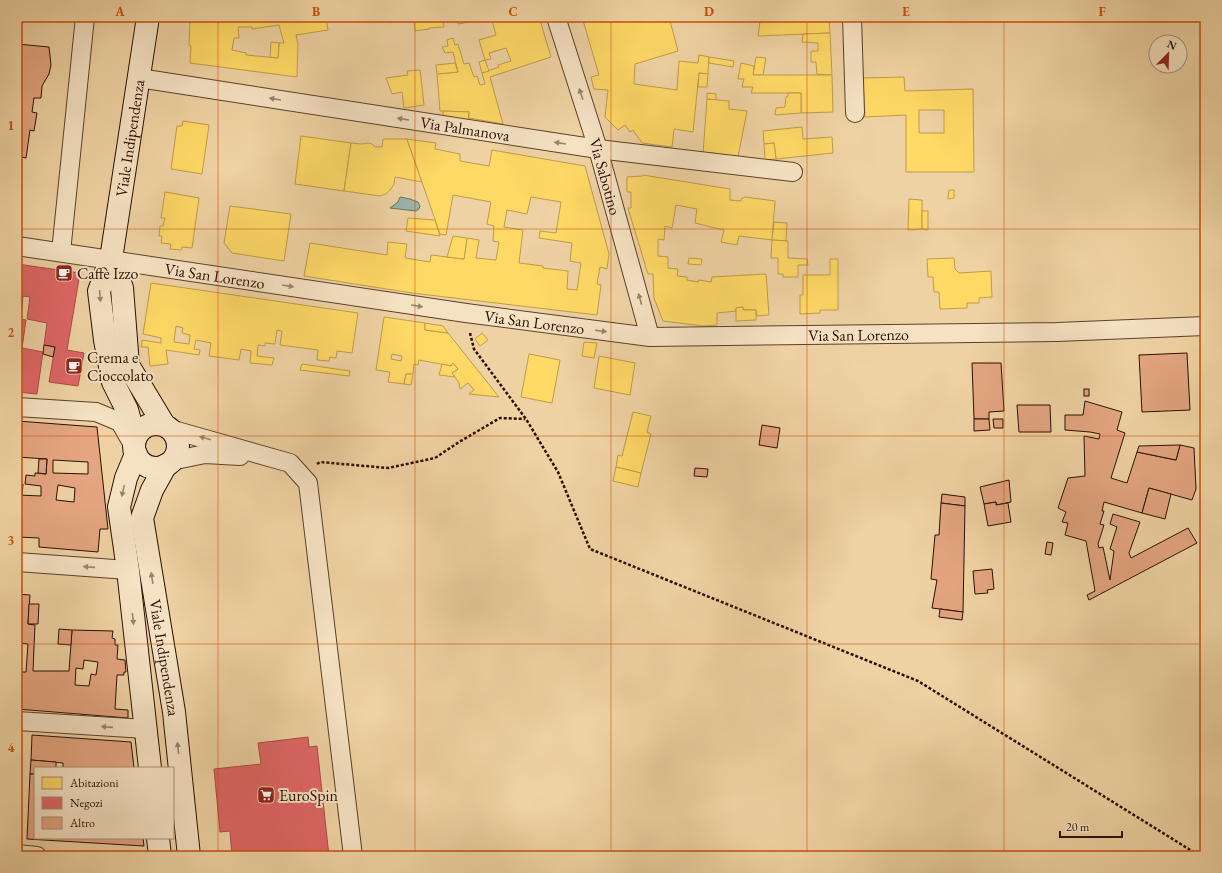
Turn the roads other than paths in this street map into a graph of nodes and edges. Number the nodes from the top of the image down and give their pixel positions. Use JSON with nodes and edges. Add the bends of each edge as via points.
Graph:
{"nodes":[{"id":1,"x":85,"y":17,"type":"edge"},
{"id":2,"x":148,"y":17,"type":"edge"},
{"id":3,"x":556,"y":17,"type":"edge"},
{"id":4,"x":852,"y":17,"type":"edge"},
{"id":5,"x":139,"y":78,"type":"junction"},
{"id":6,"x":855,"y":113,"type":"dead end"},
{"id":7,"x":598,"y":149,"type":"junction"},
{"id":8,"x":793,"y":172,"type":"dead end"},
{"id":9,"x":17,"y":246,"type":"edge"},
{"id":10,"x":61,"y":252,"type":"junction"},
{"id":11,"x":111,"y":260,"type":"junction"},
{"id":12,"x":1205,"y":326,"type":"edge"},
{"id":13,"x":650,"y":337,"type":"junction"},
{"id":14,"x":17,"y":407,"type":"edge"},
{"id":15,"x":167,"y":427,"type":"junction"},
{"id":16,"x":135,"y":446,"type":"junction"},
{"id":17,"x":269,"y":458,"type":"junction"},
{"id":18,"x":168,"y":463,"type":"junction"},
{"id":19,"x":17,"y":562,"type":"edge"},
{"id":20,"x":128,"y":570,"type":"junction"},
{"id":21,"x":17,"y":721,"type":"edge"},
{"id":22,"x":146,"y":729,"type":"junction"},
{"id":23,"x":150,"y":767,"type":"edge"},
{"id":24,"x":158,"y":839,"type":"edge"},
{"id":25,"x":17,"y":854,"type":"edge"},
{"id":26,"x":37,"y":856,"type":"edge"},
{"id":27,"x":160,"y":856,"type":"edge"},
{"id":28,"x":189,"y":856,"type":"edge"},
{"id":29,"x":353,"y":856,"type":"edge"}],
"edges":[{"from":1,"to":10,"type":"street"},
{"from":2,"to":5,"type":"main road","name":"Viale Indipendenza"},
{"from":7,"to":3,"type":"street","name":"Via Sabotino","one_way":true},
{"from":4,"to":6,"type":"street"},
{"from":7,"to":5,"type":"street","name":"Via Palmanova","one_way":true},
{"from":5,"to":11,"type":"main road","name":"Viale Indipendenza"},
{"from":7,"to":8,"type":"street","name":"Via Palmanova"},
{"from":13,"to":7,"type":"street","name":"Via Sabotino","one_way":true},
{"from":9,"to":10,"type":"street","name":"Via San Lorenzo"},
{"from":10,"to":11,"type":"street","name":"Via San Lorenzo"},
{"from":11,"to":13,"type":"street","name":"Via San Lorenzo","one_way":true,"via":[[466,313]]},
{"from":11,"to":15,"type":"main road","via":[[122,288],[128,365]]},
{"from":11,"to":16,"type":"main road","name":"Viale Indipendenza","one_way":true,"via":[[99,291],[105,340],[113,382],[127,410]]},
{"from":12,"to":13,"type":"street","name":"Via San Lorenzo","via":[[1057,332]]},
{"from":14,"to":16,"type":"street","via":[[96,412],[120,422]]},
{"from":15,"to":16,"type":"main road","via":[[157,424],[143,428],[138,433]]},
{"from":17,"to":15,"type":"street","one_way":true},
{"from":15,"to":18,"type":"main road","via":[[178,441],[176,455]]},
{"from":16,"to":18,"type":"main road","via":[[139,460],[145,464],[159,467]]},
{"from":16,"to":20,"type":"main road","name":"Viale Indipendenza","one_way":true,"via":[[119,507]]},
{"from":17,"to":18,"type":"street","via":[[205,454]]},
{"from":17,"to":29,"type":"street","via":[[290,463],[308,483]]},
{"from":28,"to":18,"type":"main road","name":"Viale Indipendenza","one_way":true,"via":[[174,712],[142,518],[152,490]]},
{"from":20,"to":19,"type":"street","one_way":true},
{"from":20,"to":22,"type":"main road","name":"Viale Indipendenza","one_way":true},
{"from":22,"to":21,"type":"street","one_way":true},
{"from":22,"to":23,"type":"main road","name":"Viale Indipendenza"},
{"from":24,"to":27,"type":"main road"},
{"from":25,"to":26,"type":"street"}]}
